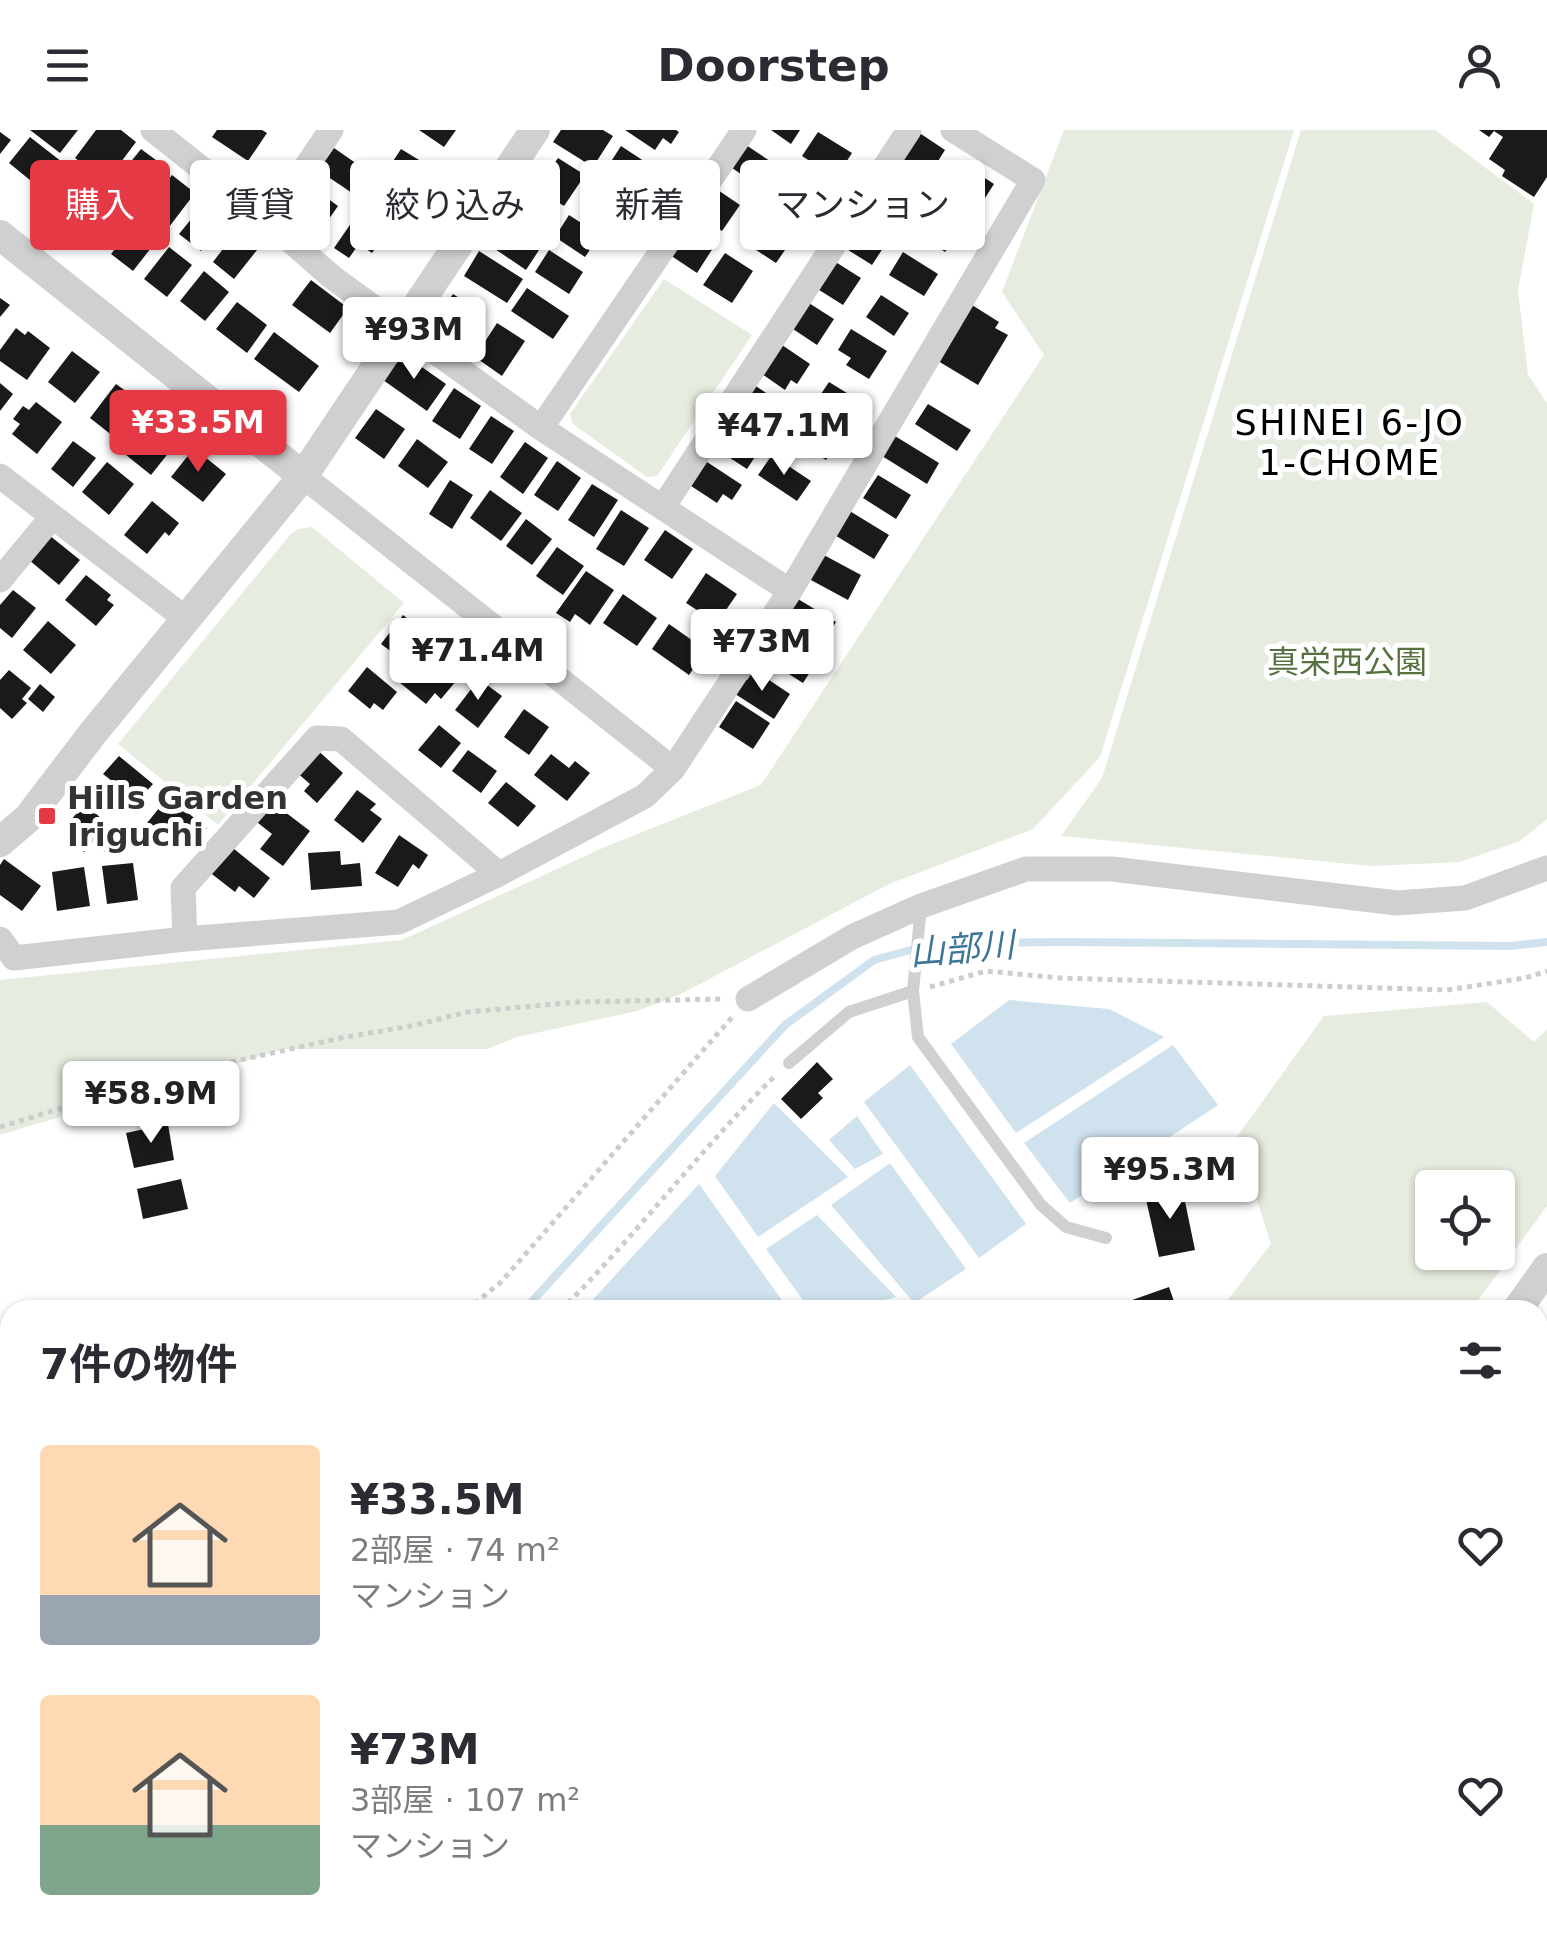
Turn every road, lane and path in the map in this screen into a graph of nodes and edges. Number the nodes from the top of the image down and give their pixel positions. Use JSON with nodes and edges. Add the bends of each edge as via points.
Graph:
{"nodes":[{"id":1,"x":153,"y":130,"type":"edge"},
{"id":2,"x":332,"y":130,"type":"edge"},
{"id":3,"x":535,"y":130,"type":"edge"},
{"id":4,"x":744,"y":130,"type":"edge"},
{"id":5,"x":908,"y":130,"type":"edge"},
{"id":6,"x":954,"y":130,"type":"edge"},
{"id":7,"x":191,"y":160,"type":"edge"},
{"id":8,"x":311,"y":160,"type":"edge"},
{"id":9,"x":0,"y":234,"type":"edge"},
{"id":10,"x":300,"y":250,"type":"edge"},
{"id":11,"x":402,"y":328,"type":"junction"},
{"id":12,"x":542,"y":428,"type":"junction"},
{"id":13,"x":0,"y":476,"type":"edge"},
{"id":14,"x":303,"y":476,"type":"junction"},
{"id":15,"x":662,"y":507,"type":"junction"},
{"id":16,"x":52,"y":517,"type":"junction"},
{"id":17,"x":0,"y":580,"type":"edge"},
{"id":18,"x":790,"y":591,"type":"junction"},
{"id":19,"x":186,"y":619,"type":"junction"},
{"id":20,"x":673,"y":769,"type":"junction"},
{"id":21,"x":0,"y":842,"type":"edge"},
{"id":22,"x":1547,"y":868,"type":"edge"},
{"id":23,"x":499,"y":874,"type":"junction"},
{"id":24,"x":921,"y":914,"type":"junction"},
{"id":25,"x":0,"y":939,"type":"edge"},
{"id":26,"x":185,"y":939,"type":"junction"},
{"id":27,"x":1547,"y":970,"type":"edge"},
{"id":28,"x":914,"y":986,"type":"junction"},
{"id":29,"x":748,"y":999,"type":"junction"},
{"id":30,"x":789,"y":1063,"type":"joint"},
{"id":31,"x":0,"y":1127,"type":"edge"},
{"id":32,"x":1106,"y":1238,"type":"dead end"},
{"id":33,"x":1547,"y":1268,"type":"edge"},
{"id":34,"x":479,"y":1300,"type":"edge"},
{"id":35,"x":571,"y":1300,"type":"edge"},
{"id":36,"x":1525,"y":1300,"type":"edge"}],
"edges":[{"from":1,"to":7,"type":"street"},
{"from":2,"to":8,"type":"street"},
{"from":3,"to":11,"type":"street"},
{"from":4,"to":12,"type":"street"},
{"from":5,"to":15,"type":"street"},
{"from":6,"to":18,"type":"street","via":[[1033,180]]},
{"from":9,"to":14,"type":"street"},
{"from":10,"to":11,"type":"street"},
{"from":11,"to":12,"type":"street"},
{"from":11,"to":14,"type":"street"},
{"from":12,"to":15,"type":"street"},
{"from":13,"to":16,"type":"street"},
{"from":14,"to":19,"type":"street"},
{"from":14,"to":20,"type":"street"},
{"from":15,"to":18,"type":"street"},
{"from":16,"to":17,"type":"street"},
{"from":16,"to":19,"type":"street"},
{"from":18,"to":20,"type":"street"},
{"from":19,"to":21,"type":"street","via":[[28,818]]},
{"from":20,"to":23,"type":"street","via":[[646,796]]},
{"from":22,"to":24,"type":"street","via":[[1464,898],[1397,903],[1112,870],[1026,870]]},
{"from":23,"to":26,"type":"street","via":[[400,922]]},
{"from":23,"to":26,"type":"street","via":[[340,739],[317,738],[182,888]]},
{"from":24,"to":28,"type":"lane"},
{"from":24,"to":29,"type":"street","via":[[852,938]]},
{"from":25,"to":26,"type":"street","via":[[14,958]]},
{"from":27,"to":28,"type":"path","via":[[1448,990],[986,971]]},
{"from":28,"to":30,"type":"lane","via":[[850,1012]]},
{"from":28,"to":32,"type":"lane","via":[[918,1037],[1041,1205],[1066,1227]]},
{"from":29,"to":31,"type":"path","via":[[467,1012],[217,1066]]},
{"from":29,"to":34,"type":"path"},
{"from":30,"to":35,"type":"path"},
{"from":33,"to":36,"type":"street"}]}
